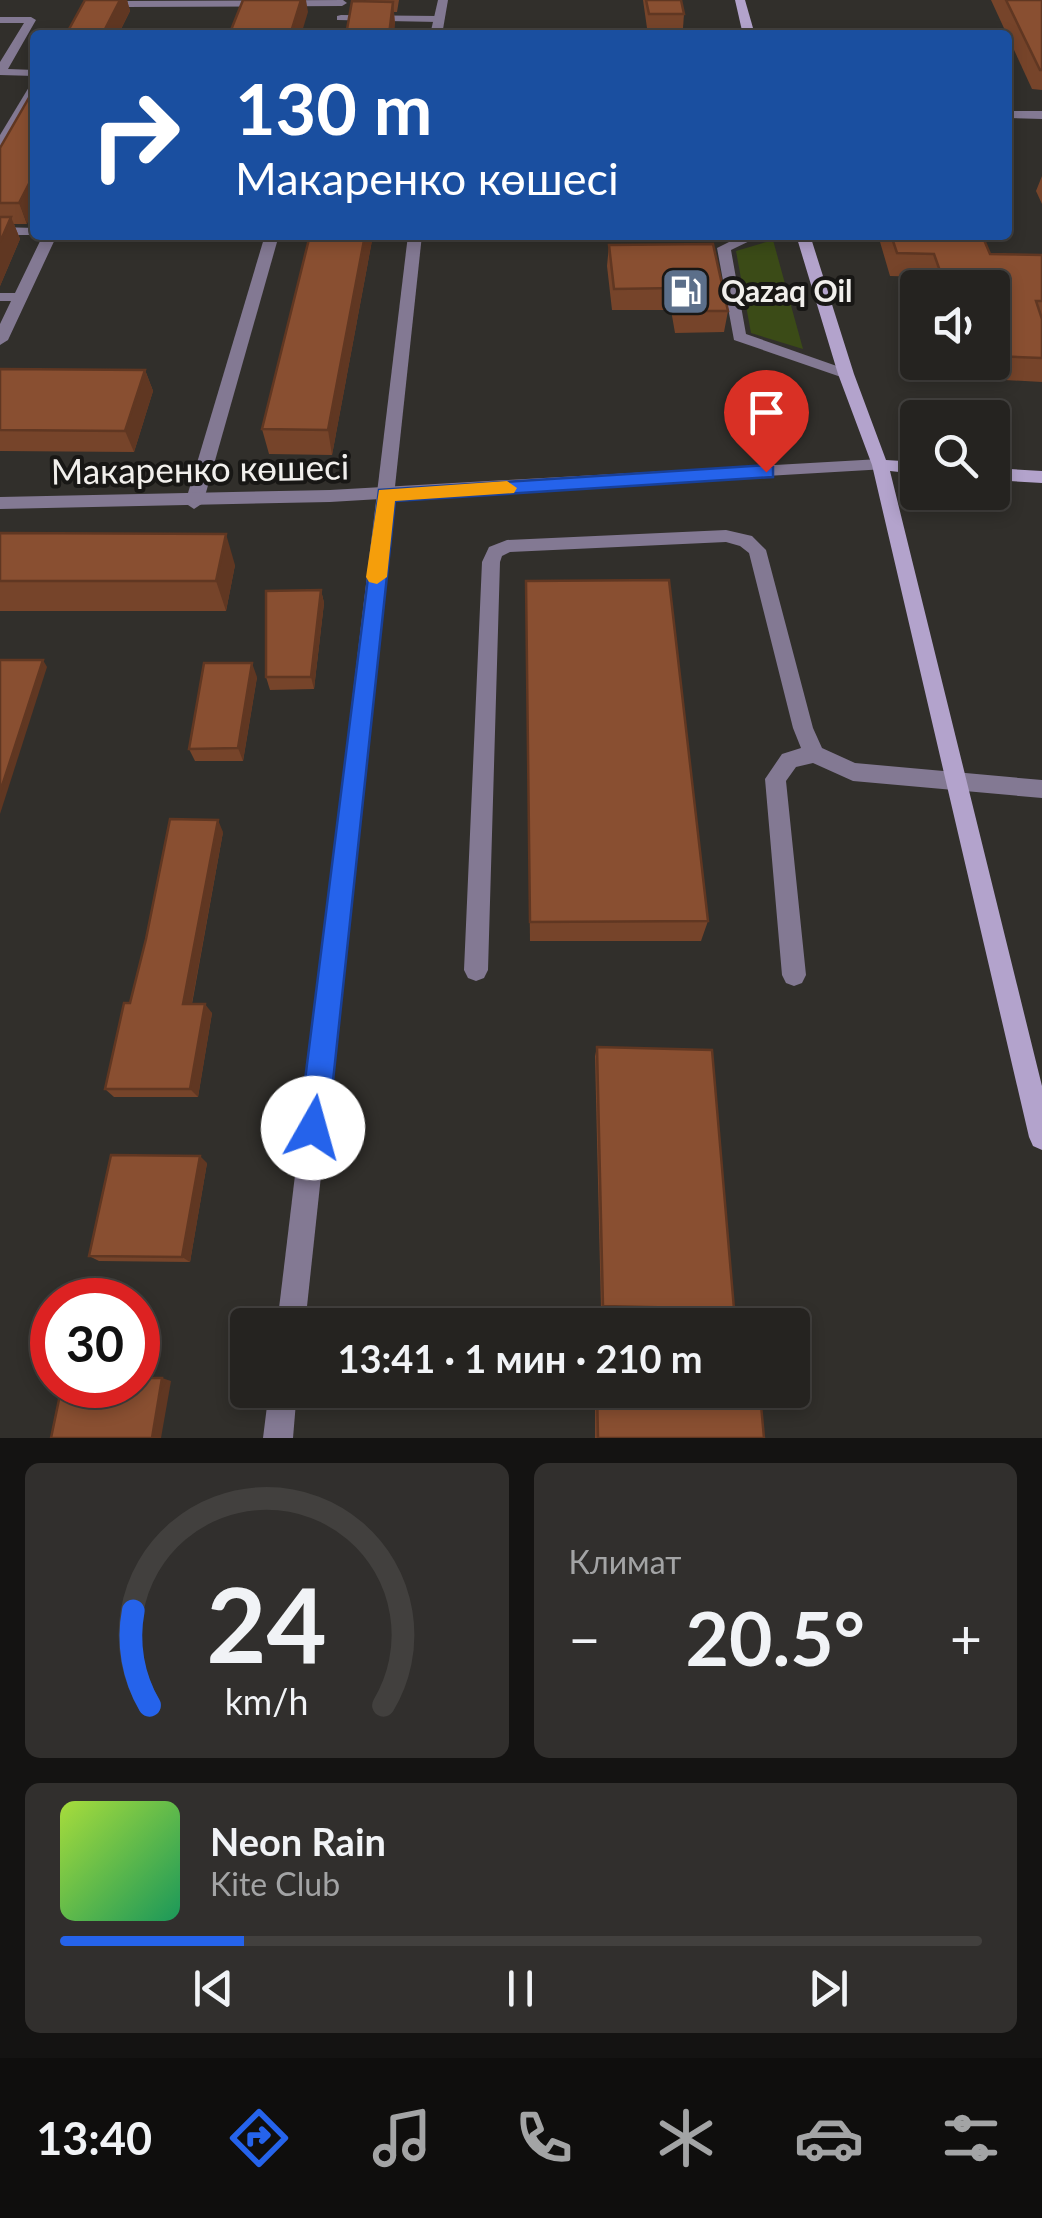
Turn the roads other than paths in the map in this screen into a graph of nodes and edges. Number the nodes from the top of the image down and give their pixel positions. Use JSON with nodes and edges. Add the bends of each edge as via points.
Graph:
{"nodes":[{"id":1,"x":443,"y":0,"type":"edge"},
{"id":2,"x":740,"y":0,"type":"edge"},
{"id":3,"x":342,"y":1,"type":"edge"},
{"id":4,"x":125,"y":4,"type":"dead end"},
{"id":5,"x":341,"y":18,"type":"junction"},
{"id":6,"x":0,"y":20,"type":"edge"},
{"id":7,"x":438,"y":20,"type":"junction"},
{"id":8,"x":336,"y":30,"type":"edge"},
{"id":9,"x":437,"y":30,"type":"edge"},
{"id":10,"x":748,"y":30,"type":"edge"},
{"id":11,"x":0,"y":72,"type":"edge"},
{"id":12,"x":30,"y":73,"type":"edge"},
{"id":13,"x":30,"y":95,"type":"edge"},
{"id":14,"x":1012,"y":115,"type":"edge"},
{"id":15,"x":1042,"y":116,"type":"edge"},
{"id":16,"x":0,"y":145,"type":"edge"},
{"id":17,"x":0,"y":232,"type":"edge"},
{"id":18,"x":30,"y":232,"type":"edge"},
{"id":19,"x":48,"y":240,"type":"edge"},
{"id":20,"x":271,"y":240,"type":"edge"},
{"id":21,"x":413,"y":240,"type":"edge"},
{"id":22,"x":743,"y":240,"type":"edge"},
{"id":23,"x":805,"y":240,"type":"edge"},
{"id":24,"x":0,"y":297,"type":"edge"},
{"id":25,"x":20,"y":297,"type":"junction"},
{"id":26,"x":0,"y":340,"type":"edge"},
{"id":27,"x":846,"y":374,"type":"junction"},
{"id":28,"x":880,"y":465,"type":"junction"},
{"id":29,"x":900,"y":467,"type":"edge"},
{"id":30,"x":1010,"y":475,"type":"edge"},
{"id":31,"x":1042,"y":477,"type":"edge"},
{"id":32,"x":386,"y":495,"type":"junction"},
{"id":33,"x":0,"y":503,"type":"edge"},
{"id":34,"x":194,"y":503,"type":"junction"},
{"id":35,"x":814,"y":754,"type":"junction"},
{"id":36,"x":956,"y":784,"type":"junction"},
{"id":37,"x":1042,"y":790,"type":"edge"},
{"id":38,"x":476,"y":970,"type":"dead end"},
{"id":39,"x":794,"y":975,"type":"dead end"},
{"id":40,"x":1042,"y":1137,"type":"edge"},
{"id":41,"x":292,"y":1308,"type":"edge"},
{"id":42,"x":281,"y":1408,"type":"edge"},
{"id":43,"x":278,"y":1438,"type":"edge"}],
"edges":[{"from":1,"to":7,"type":"street"},
{"from":2,"to":10,"type":"main road"},
{"from":3,"to":4,"type":"street"},
{"from":3,"to":5,"type":"street"},
{"from":5,"to":7,"type":"street"},
{"from":5,"to":8,"type":"street"},
{"from":6,"to":11,"type":"street","via":[[30,20]]},
{"from":7,"to":9,"type":"street"},
{"from":11,"to":12,"type":"street"},
{"from":13,"to":16,"type":"street"},
{"from":14,"to":15,"type":"street"},
{"from":17,"to":18,"type":"street"},
{"from":19,"to":25,"type":"street"},
{"from":20,"to":34,"type":"street"},
{"from":21,"to":32,"type":"street"},
{"from":22,"to":27,"type":"street","via":[[724,248],[739,337]]},
{"from":23,"to":27,"type":"main road"},
{"from":24,"to":25,"type":"street"},
{"from":25,"to":26,"type":"street"},
{"from":27,"to":28,"type":"main road"},
{"from":28,"to":29,"type":"main road"},
{"from":28,"to":32,"type":"street","name":"Макаренко көшесі"},
{"from":28,"to":36,"type":"main road"},
{"from":30,"to":31,"type":"main road"},
{"from":32,"to":34,"type":"street","name":"Макаренко көшесі"},
{"from":32,"to":41,"type":"street"},
{"from":33,"to":34,"type":"street","name":"Макаренко көшесі"},
{"from":35,"to":36,"type":"street","via":[[853,772]]},
{"from":35,"to":38,"type":"street","via":[[757,550],[746,541],[726,536],[507,546],[495,552]]},
{"from":35,"to":39,"type":"street","via":[[789,760],[775,779]]},
{"from":36,"to":37,"type":"street"},
{"from":36,"to":40,"type":"main road"},
{"from":42,"to":43,"type":"street"}]}
